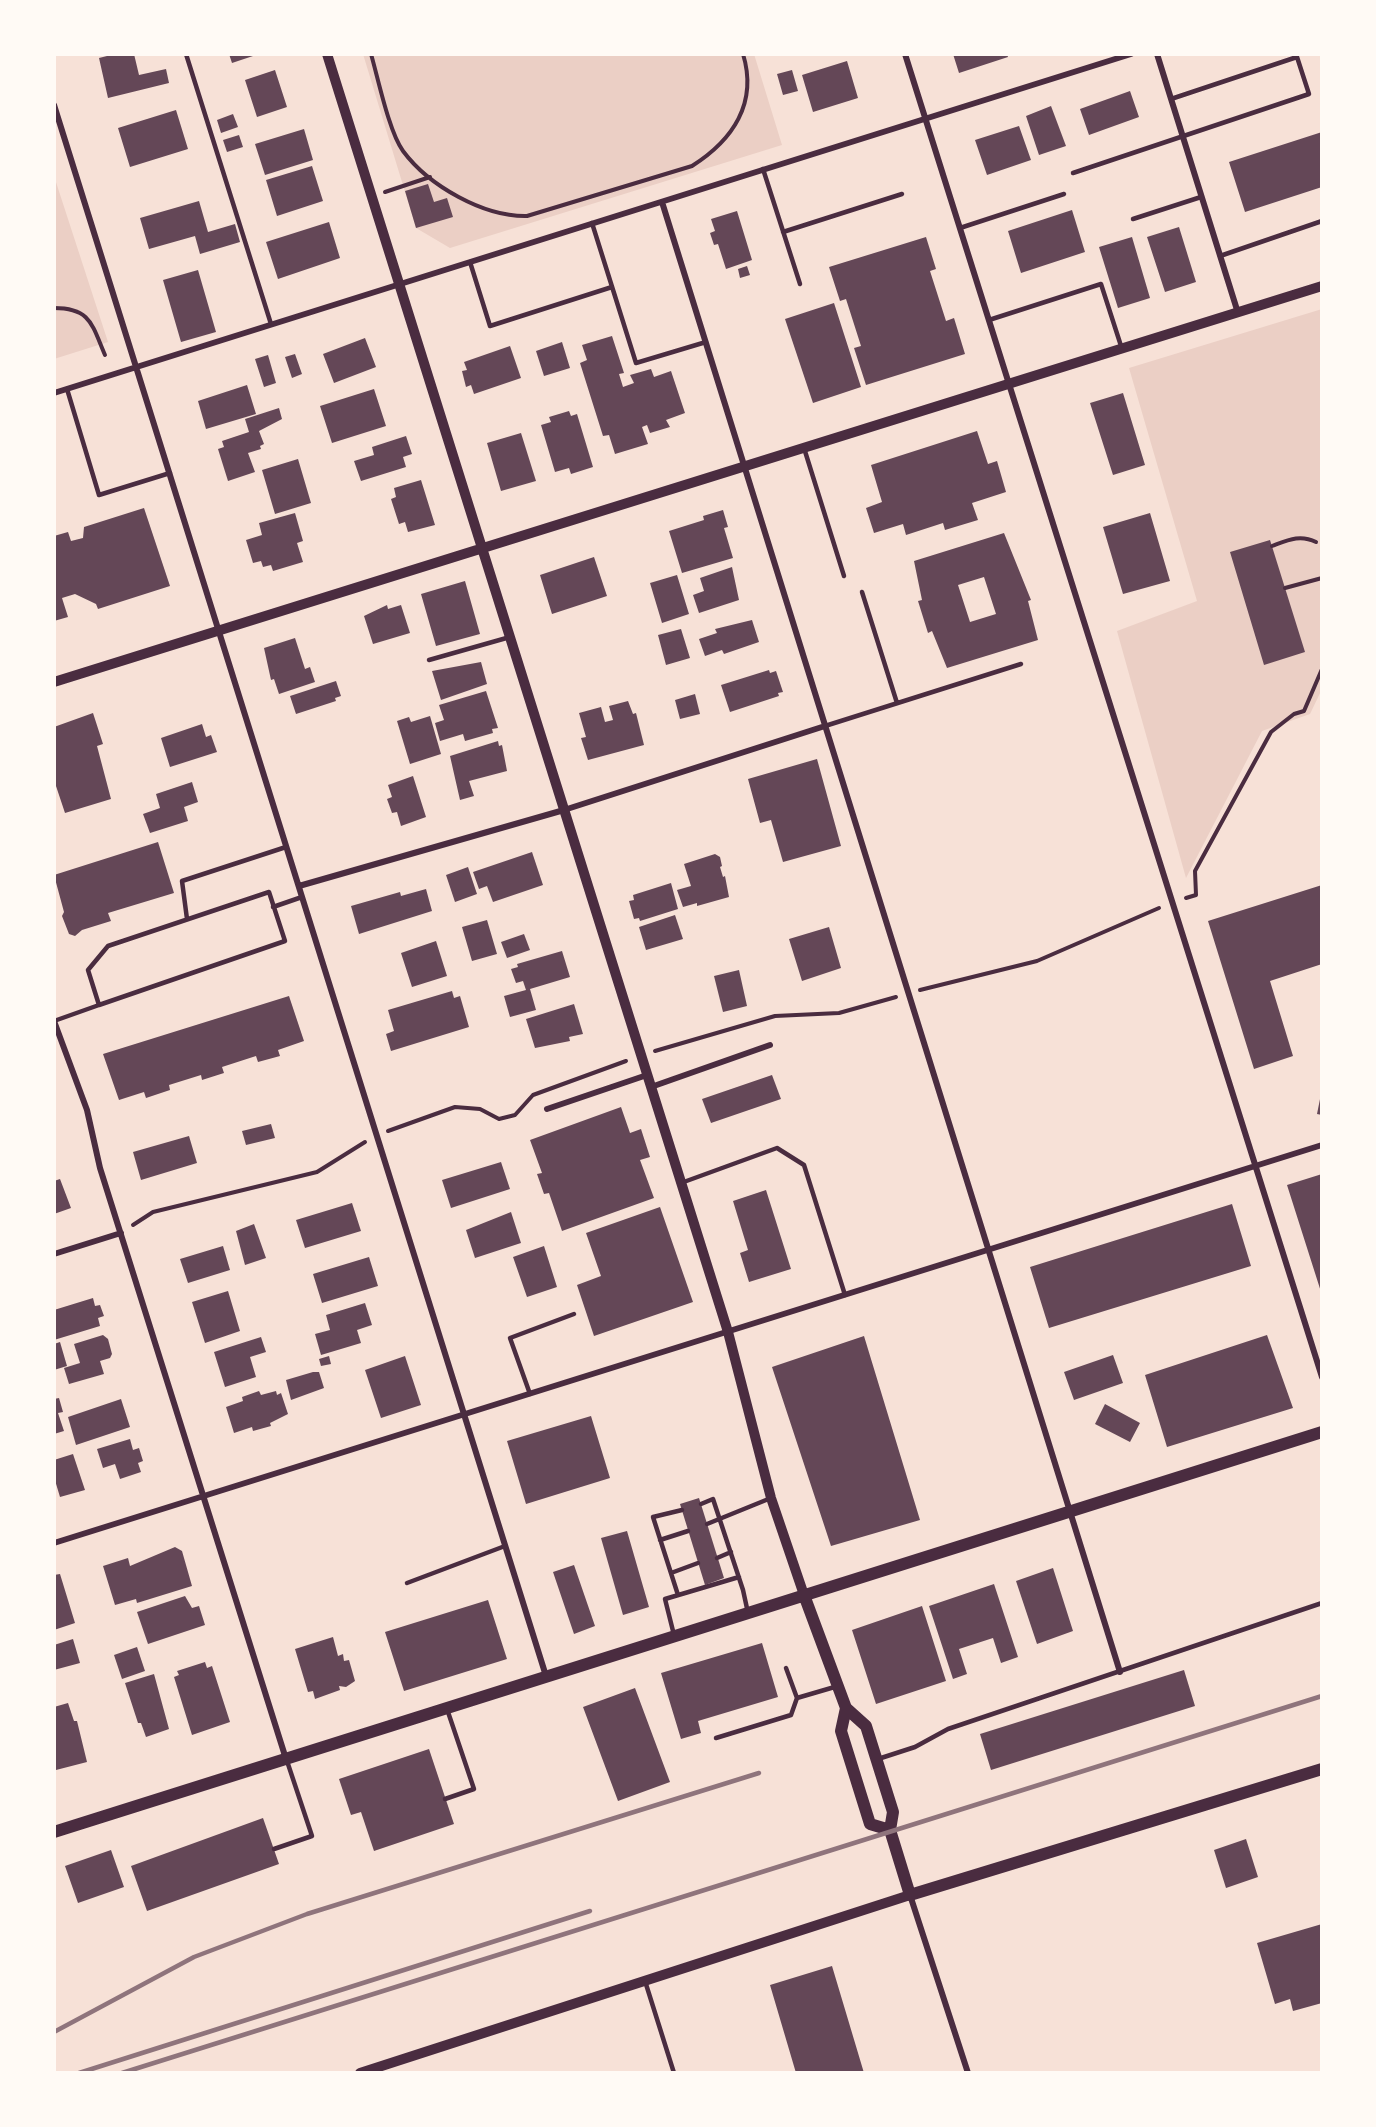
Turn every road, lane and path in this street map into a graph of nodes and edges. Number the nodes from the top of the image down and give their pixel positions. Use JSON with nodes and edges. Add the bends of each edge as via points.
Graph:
{"nodes":[{"id":1,"x":186,"y":54,"type":"edge"},
{"id":2,"x":327,"y":54,"type":"edge"},
{"id":3,"x":370,"y":54,"type":"edge"},
{"id":4,"x":743,"y":54,"type":"edge"},
{"id":5,"x":905,"y":54,"type":"edge"},
{"id":6,"x":1131,"y":54,"type":"edge"},
{"id":7,"x":1157,"y":54,"type":"edge"},
{"id":8,"x":1171,"y":99,"type":"junction"},
{"id":9,"x":54,"y":105,"type":"edge"},
{"id":10,"x":925,"y":118,"type":"junction"},
{"id":11,"x":1182,"y":136,"type":"junction"},
{"id":12,"x":764,"y":170,"type":"junction"},
{"id":13,"x":1073,"y":173,"type":"dead end"},
{"id":14,"x":430,"y":177,"type":"junction"},
{"id":15,"x":902,"y":194,"type":"dead end"},
{"id":16,"x":1064,"y":194,"type":"dead end"},
{"id":17,"x":372,"y":196,"type":"junction"},
{"id":18,"x":1202,"y":197,"type":"junction"},
{"id":19,"x":662,"y":202,"type":"junction"},
{"id":20,"x":1133,"y":219,"type":"dead end"},
{"id":21,"x":1322,"y":221,"type":"edge"},
{"id":22,"x":592,"y":223,"type":"junction"},
{"id":23,"x":960,"y":228,"type":"junction"},
{"id":24,"x":783,"y":232,"type":"junction"},
{"id":25,"x":54,"y":233,"type":"edge"},
{"id":26,"x":54,"y":242,"type":"edge"},
{"id":27,"x":1220,"y":255,"type":"junction"},
{"id":28,"x":470,"y":262,"type":"junction"},
{"id":29,"x":399,"y":284,"type":"junction"},
{"id":30,"x":800,"y":284,"type":"dead end"},
{"id":31,"x":1322,"y":286,"type":"edge"},
{"id":32,"x":612,"y":287,"type":"junction"},
{"id":33,"x":54,"y":308,"type":"edge"},
{"id":34,"x":1238,"y":313,"type":"junction"},
{"id":35,"x":989,"y":320,"type":"junction"},
{"id":36,"x":271,"y":324,"type":"junction"},
{"id":37,"x":706,"y":342,"type":"junction"},
{"id":38,"x":1122,"y":349,"type":"junction"},
{"id":39,"x":105,"y":355,"type":"dead end"},
{"id":40,"x":136,"y":367,"type":"junction"},
{"id":41,"x":1009,"y":384,"type":"junction"},
{"id":42,"x":67,"y":389,"type":"junction"},
{"id":43,"x":54,"y":393,"type":"edge"},
{"id":44,"x":804,"y":448,"type":"junction"},
{"id":45,"x":745,"y":466,"type":"junction"},
{"id":46,"x":170,"y":473,"type":"junction"},
{"id":47,"x":1316,"y":542,"type":"dead end"},
{"id":48,"x":1272,"y":546,"type":"dead end"},
{"id":49,"x":482,"y":548,"type":"junction"},
{"id":50,"x":844,"y":576,"type":"dead end"},
{"id":51,"x":1322,"y":578,"type":"edge"},
{"id":52,"x":1285,"y":588,"type":"dead end"},
{"id":53,"x":862,"y":592,"type":"dead end"},
{"id":54,"x":219,"y":631,"type":"junction"},
{"id":55,"x":510,"y":637,"type":"junction"},
{"id":56,"x":429,"y":660,"type":"dead end"},
{"id":57,"x":1020,"y":664,"type":"dead end"},
{"id":58,"x":1322,"y":669,"type":"edge"},
{"id":59,"x":54,"y":682,"type":"edge"},
{"id":60,"x":897,"y":703,"type":"junction"},
{"id":61,"x":825,"y":726,"type":"junction"},
{"id":62,"x":564,"y":810,"type":"junction"},
{"id":63,"x":286,"y":847,"type":"junction"},
{"id":64,"x":299,"y":886,"type":"junction"},
{"id":65,"x":302,"y":897,"type":"junction"},
{"id":66,"x":1172,"y":903,"type":"junction"},
{"id":67,"x":273,"y":907,"type":"junction"},
{"id":68,"x":187,"y":919,"type":"junction"},
{"id":69,"x":909,"y":993,"type":"junction"},
{"id":70,"x":99,"y":1005,"type":"junction"},
{"id":71,"x":54,"y":1021,"type":"edge"},
{"id":72,"x":770,"y":1045,"type":"dead end"},
{"id":73,"x":641,"y":1055,"type":"junction"},
{"id":74,"x":647,"y":1075,"type":"junction"},
{"id":75,"x":651,"y":1087,"type":"junction"},
{"id":76,"x":548,"y":1109,"type":"dead end"},
{"id":77,"x":377,"y":1135,"type":"junction"},
{"id":78,"x":1322,"y":1145,"type":"edge"},
{"id":79,"x":1256,"y":1166,"type":"junction"},
{"id":80,"x":681,"y":1183,"type":"junction"},
{"id":81,"x":121,"y":1233,"type":"junction"},
{"id":82,"x":988,"y":1250,"type":"junction"},
{"id":83,"x":54,"y":1254,"type":"edge"},
{"id":84,"x":845,"y":1295,"type":"junction"},
{"id":85,"x":574,"y":1314,"type":"dead end"},
{"id":86,"x":728,"y":1332,"type":"junction"},
{"id":87,"x":1322,"y":1377,"type":"edge"},
{"id":88,"x":530,"y":1394,"type":"junction"},
{"id":89,"x":464,"y":1414,"type":"junction"},
{"id":90,"x":1322,"y":1432,"type":"edge"},
{"id":91,"x":203,"y":1496,"type":"junction"},
{"id":92,"x":771,"y":1498,"type":"junction"},
{"id":93,"x":701,"y":1504,"type":"dead end"},
{"id":94,"x":682,"y":1510,"type":"dead end"},
{"id":95,"x":1070,"y":1511,"type":"junction"},
{"id":96,"x":720,"y":1519,"type":"junction"},
{"id":97,"x":707,"y":1524,"type":"dead end"},
{"id":98,"x":688,"y":1531,"type":"dead end"},
{"id":99,"x":660,"y":1539,"type":"junction"},
{"id":100,"x":54,"y":1543,"type":"edge"},
{"id":101,"x":506,"y":1546,"type":"junction"},
{"id":102,"x":731,"y":1552,"type":"junction"},
{"id":103,"x":717,"y":1558,"type":"dead end"},
{"id":104,"x":698,"y":1563,"type":"dead end"},
{"id":105,"x":671,"y":1573,"type":"junction"},
{"id":106,"x":739,"y":1577,"type":"junction"},
{"id":107,"x":407,"y":1583,"type":"dead end"},
{"id":108,"x":678,"y":1595,"type":"junction"},
{"id":109,"x":804,"y":1595,"type":"junction"},
{"id":110,"x":1322,"y":1603,"type":"edge"},
{"id":111,"x":748,"y":1613,"type":"junction"},
{"id":112,"x":675,"y":1636,"type":"junction"},
{"id":113,"x":786,"y":1668,"type":"dead end"},
{"id":114,"x":1120,"y":1672,"type":"junction"},
{"id":115,"x":546,"y":1677,"type":"junction"},
{"id":116,"x":838,"y":1686,"type":"junction"},
{"id":117,"x":797,"y":1698,"type":"junction"},
{"id":118,"x":447,"y":1708,"type":"junction"},
{"id":119,"x":846,"y":1708,"type":"junction"},
{"id":120,"x":716,"y":1738,"type":"dead end"},
{"id":121,"x":286,"y":1759,"type":"junction"},
{"id":122,"x":876,"y":1760,"type":"junction"},
{"id":123,"x":1322,"y":1769,"type":"edge"},
{"id":124,"x":445,"y":1798,"type":"dead end"},
{"id":125,"x":890,"y":1830,"type":"junction"},
{"id":126,"x":54,"y":1832,"type":"edge"},
{"id":127,"x":274,"y":1849,"type":"dead end"},
{"id":128,"x":910,"y":1895,"type":"junction"},
{"id":129,"x":644,"y":1981,"type":"junction"},
{"id":130,"x":360,"y":2073,"type":"edge"},
{"id":131,"x":674,"y":2073,"type":"edge"},
{"id":132,"x":968,"y":2073,"type":"edge"}],
"edges":[{"from":1,"to":36,"type":"lane"},
{"from":2,"to":17,"type":"street"},
{"from":3,"to":14,"type":"path","via":[[402,150]]},
{"from":4,"to":14,"type":"path","via":[[749,83],[740,116],[718,146],[692,166],[527,216],[507,215],[480,206]]},
{"from":5,"to":10,"type":"street"},
{"from":6,"to":10,"type":"street"},
{"from":7,"to":8,"type":"street"},
{"from":8,"to":11,"type":"street"},
{"from":8,"to":11,"type":"lane","via":[[1297,57],[1309,94]]},
{"from":9,"to":40,"type":"street"},
{"from":10,"to":12,"type":"street"},
{"from":10,"to":23,"type":"street"},
{"from":11,"to":13,"type":"lane"},
{"from":11,"to":18,"type":"street"},
{"from":12,"to":19,"type":"street"},
{"from":12,"to":24,"type":"lane"},
{"from":14,"to":17,"type":"path"},
{"from":15,"to":24,"type":"lane"},
{"from":16,"to":23,"type":"lane"},
{"from":17,"to":29,"type":"street"},
{"from":18,"to":20,"type":"lane"},
{"from":18,"to":27,"type":"street"},
{"from":19,"to":22,"type":"street"},
{"from":19,"to":37,"type":"street"},
{"from":21,"to":27,"type":"lane"},
{"from":22,"to":28,"type":"street"},
{"from":22,"to":32,"type":"lane"},
{"from":23,"to":35,"type":"street"},
{"from":24,"to":30,"type":"lane"},
{"from":25,"to":26,"type":"path"},
{"from":27,"to":34,"type":"street"},
{"from":28,"to":29,"type":"street"},
{"from":28,"to":32,"type":"lane","via":[[490,326]]},
{"from":29,"to":36,"type":"street"},
{"from":29,"to":49,"type":"street"},
{"from":31,"to":34,"type":"street"},
{"from":32,"to":37,"type":"lane","via":[[636,363]]},
{"from":33,"to":39,"type":"path","via":[[74,309],[86,316]]},
{"from":34,"to":38,"type":"street"},
{"from":35,"to":38,"type":"lane","via":[[1101,284]]},
{"from":35,"to":41,"type":"street"},
{"from":36,"to":40,"type":"street"},
{"from":37,"to":45,"type":"street"},
{"from":38,"to":41,"type":"street"},
{"from":40,"to":42,"type":"street"},
{"from":40,"to":46,"type":"street"},
{"from":41,"to":44,"type":"street"},
{"from":41,"to":66,"type":"street"},
{"from":42,"to":43,"type":"street"},
{"from":42,"to":46,"type":"lane","via":[[99,495]]},
{"from":44,"to":45,"type":"street"},
{"from":44,"to":50,"type":"lane"},
{"from":45,"to":49,"type":"street"},
{"from":45,"to":61,"type":"street"},
{"from":46,"to":54,"type":"street"},
{"from":47,"to":48,"type":"path","via":[[1297,537]]},
{"from":49,"to":54,"type":"street"},
{"from":49,"to":55,"type":"street"},
{"from":51,"to":52,"type":"path"},
{"from":53,"to":60,"type":"lane"},
{"from":54,"to":59,"type":"street"},
{"from":54,"to":63,"type":"street"},
{"from":55,"to":56,"type":"lane"},
{"from":55,"to":62,"type":"street"},
{"from":57,"to":60,"type":"lane"},
{"from":58,"to":66,"type":"path","via":[[1304,711],[1271,732],[1195,871],[1196,895]]},
{"from":60,"to":61,"type":"lane"},
{"from":61,"to":62,"type":"street"},
{"from":61,"to":69,"type":"street"},
{"from":62,"to":64,"type":"street"},
{"from":62,"to":73,"type":"street"},
{"from":63,"to":64,"type":"street"},
{"from":63,"to":68,"type":"lane","via":[[182,881]]},
{"from":64,"to":65,"type":"street"},
{"from":65,"to":67,"type":"lane"},
{"from":65,"to":77,"type":"street"},
{"from":66,"to":69,"type":"path","via":[[1037,961]]},
{"from":66,"to":79,"type":"street"},
{"from":67,"to":68,"type":"lane","via":[[268,892]]},
{"from":67,"to":70,"type":"lane","via":[[285,941]]},
{"from":68,"to":70,"type":"lane","via":[[108,946],[88,970]]},
{"from":69,"to":73,"type":"path","via":[[839,1013],[775,1016]]},
{"from":69,"to":82,"type":"street"},
{"from":70,"to":71,"type":"lane"},
{"from":71,"to":81,"type":"street","via":[[87,1110]]},
{"from":72,"to":75,"type":"street"},
{"from":73,"to":74,"type":"street"},
{"from":73,"to":77,"type":"path","via":[[533,1095],[515,1115],[499,1119],[480,1109],[455,1107]]},
{"from":74,"to":75,"type":"street"},
{"from":74,"to":76,"type":"street"},
{"from":75,"to":80,"type":"street"},
{"from":77,"to":81,"type":"path","via":[[317,1172],[153,1212]]},
{"from":77,"to":89,"type":"street"},
{"from":78,"to":79,"type":"street"},
{"from":79,"to":82,"type":"street"},
{"from":79,"to":87,"type":"street"},
{"from":80,"to":84,"type":"lane","via":[[777,1148],[804,1165]]},
{"from":80,"to":86,"type":"street"},
{"from":81,"to":83,"type":"street"},
{"from":81,"to":91,"type":"street"},
{"from":82,"to":84,"type":"street"},
{"from":82,"to":95,"type":"street"},
{"from":84,"to":86,"type":"street"},
{"from":85,"to":88,"type":"lane","via":[[510,1338]]},
{"from":86,"to":88,"type":"street"},
{"from":86,"to":92,"type":"street"},
{"from":88,"to":89,"type":"street"},
{"from":89,"to":91,"type":"street"},
{"from":89,"to":101,"type":"street"},
{"from":90,"to":95,"type":"main road"},
{"from":91,"to":100,"type":"street"},
{"from":91,"to":121,"type":"street"},
{"from":92,"to":96,"type":"lane"},
{"from":92,"to":109,"type":"street"},
{"from":93,"to":96,"type":"lane","via":[[713,1499]]},
{"from":94,"to":99,"type":"lane","via":[[653,1517]]},
{"from":95,"to":109,"type":"main road"},
{"from":95,"to":114,"type":"street"},
{"from":96,"to":97,"type":"lane"},
{"from":96,"to":102,"type":"lane"},
{"from":98,"to":99,"type":"lane"},
{"from":99,"to":105,"type":"lane"},
{"from":101,"to":107,"type":"lane"},
{"from":101,"to":115,"type":"street"},
{"from":102,"to":103,"type":"lane"},
{"from":102,"to":106,"type":"lane"},
{"from":104,"to":105,"type":"lane"},
{"from":105,"to":108,"type":"lane"},
{"from":106,"to":108,"type":"lane"},
{"from":106,"to":111,"type":"lane"},
{"from":108,"to":112,"type":"lane","via":[[665,1599]]},
{"from":109,"to":111,"type":"main road"},
{"from":109,"to":116,"type":"main road"},
{"from":110,"to":114,"type":"lane"},
{"from":111,"to":112,"type":"main road"},
{"from":112,"to":115,"type":"main road"},
{"from":113,"to":117,"type":"lane"},
{"from":114,"to":122,"type":"lane","via":[[948,1729],[915,1747]]},
{"from":115,"to":118,"type":"main road"},
{"from":116,"to":117,"type":"lane"},
{"from":116,"to":119,"type":"main road"},
{"from":117,"to":120,"type":"lane","via":[[791,1715]]},
{"from":118,"to":121,"type":"main road"},
{"from":118,"to":124,"type":"lane","via":[[474,1789]]},
{"from":119,"to":122,"type":"main road","via":[[866,1726]]},
{"from":119,"to":125,"type":"main road","via":[[840,1731],[870,1824]]},
{"from":121,"to":126,"type":"main road"},
{"from":121,"to":127,"type":"lane","via":[[312,1836]]},
{"from":122,"to":125,"type":"main road","via":[[893,1812]]},
{"from":123,"to":128,"type":"main road"},
{"from":125,"to":128,"type":"main road"},
{"from":128,"to":129,"type":"street"},
{"from":128,"to":132,"type":"street"},
{"from":129,"to":130,"type":"street"},
{"from":129,"to":131,"type":"lane"}]}
